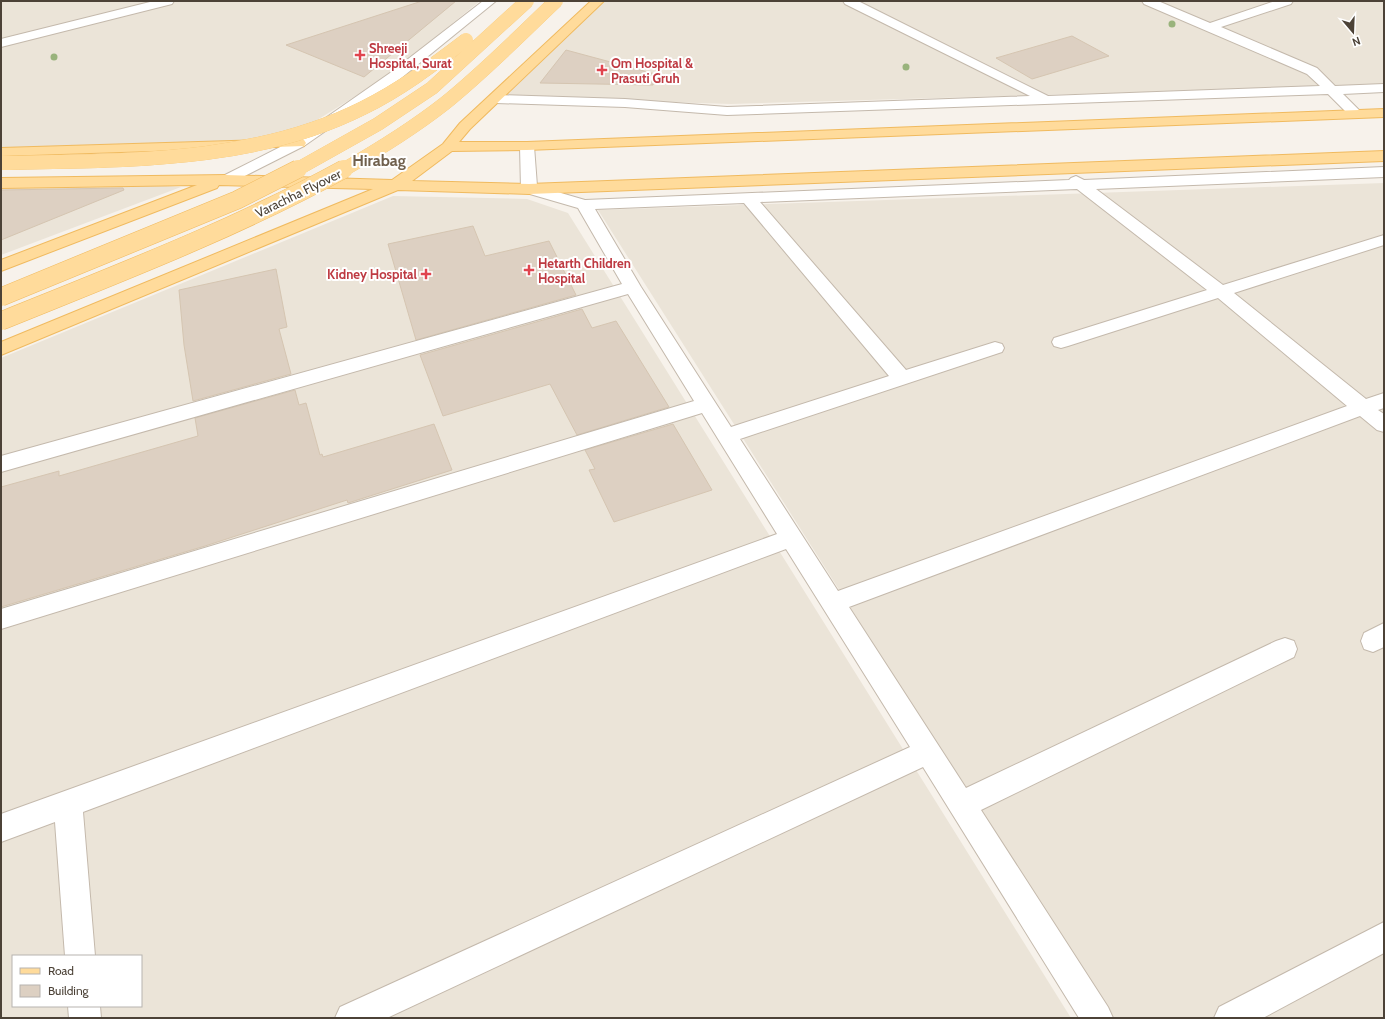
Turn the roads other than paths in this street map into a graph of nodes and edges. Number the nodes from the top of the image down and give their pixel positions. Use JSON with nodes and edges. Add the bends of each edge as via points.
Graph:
{"nodes":[{"id":1,"x":168,"y":1,"type":"edge"},
{"id":2,"x":490,"y":1,"type":"edge"},
{"id":3,"x":519,"y":1,"type":"edge"},
{"id":4,"x":527,"y":1,"type":"edge"},
{"id":5,"x":556,"y":1,"type":"edge"},
{"id":6,"x":598,"y":1,"type":"edge"},
{"id":7,"x":849,"y":1,"type":"edge"},
{"id":8,"x":1148,"y":1,"type":"edge"},
{"id":9,"x":1287,"y":1,"type":"edge"},
{"id":10,"x":1210,"y":27,"type":"junction"},
{"id":11,"x":1,"y":43,"type":"edge"},
{"id":12,"x":1384,"y":88,"type":"edge"},
{"id":13,"x":1331,"y":90,"type":"junction"},
{"id":14,"x":496,"y":99,"type":"junction"},
{"id":15,"x":1045,"y":99,"type":"junction"},
{"id":16,"x":1384,"y":113,"type":"edge"},
{"id":17,"x":1356,"y":114,"type":"junction"},
{"id":18,"x":299,"y":142,"type":"junction"},
{"id":19,"x":527,"y":146,"type":"junction"},
{"id":20,"x":448,"y":147,"type":"junction"},
{"id":21,"x":1,"y":152,"type":"edge"},
{"id":22,"x":1384,"y":156,"type":"edge"},
{"id":23,"x":1,"y":163,"type":"edge"},
{"id":24,"x":1060,"y":168,"type":"junction"},
{"id":25,"x":1384,"y":172,"type":"edge"},
{"id":26,"x":226,"y":180,"type":"junction"},
{"id":27,"x":1,"y":183,"type":"edge"},
{"id":28,"x":396,"y":184,"type":"junction"},
{"id":29,"x":1080,"y":185,"type":"junction"},
{"id":30,"x":529,"y":189,"type":"junction"},
{"id":31,"x":748,"y":198,"type":"junction"},
{"id":32,"x":584,"y":205,"type":"junction"},
{"id":33,"x":1384,"y":240,"type":"edge"},
{"id":34,"x":1,"y":266,"type":"edge"},
{"id":35,"x":632,"y":288,"type":"junction"},
{"id":36,"x":1221,"y":292,"type":"junction"},
{"id":37,"x":1,"y":297,"type":"edge"},
{"id":38,"x":1,"y":321,"type":"edge"},
{"id":39,"x":1061,"y":342,"type":"dead end"},
{"id":40,"x":995,"y":348,"type":"dead end"},
{"id":41,"x":1,"y":349,"type":"edge"},
{"id":42,"x":903,"y":379,"type":"junction"},
{"id":43,"x":1384,"y":400,"type":"edge"},
{"id":44,"x":707,"y":404,"type":"junction"},
{"id":45,"x":1362,"y":408,"type":"junction"},
{"id":46,"x":1384,"y":425,"type":"edge"},
{"id":47,"x":726,"y":436,"type":"junction"},
{"id":48,"x":1,"y":464,"type":"edge"},
{"id":49,"x":790,"y":538,"type":"junction"},
{"id":50,"x":833,"y":603,"type":"junction"},
{"id":51,"x":1,"y":619,"type":"edge"},
{"id":52,"x":1285,"y":649,"type":"dead end"},
{"id":53,"x":927,"y":752,"type":"junction"},
{"id":54,"x":68,"y":803,"type":"junction"},
{"id":55,"x":961,"y":806,"type":"junction"},
{"id":56,"x":1,"y":828,"type":"edge"},
{"id":57,"x":1384,"y":937,"type":"edge"},
{"id":58,"x":80,"y":955,"type":"edge"},
{"id":59,"x":84,"y":1007,"type":"edge"},
{"id":60,"x":85,"y":1018,"type":"edge"},
{"id":61,"x":351,"y":1018,"type":"edge"},
{"id":62,"x":1097,"y":1018,"type":"edge"},
{"id":63,"x":1230,"y":1018,"type":"edge"}],
"edges":[{"from":1,"to":11,"type":"street"},
{"from":2,"to":18,"type":"street","via":[[395,76]]},
{"from":3,"to":23,"type":"main road","bridge":true,"via":[[402,86],[346,117],[312,129],[234,148],[190,154],[132,159]]},
{"from":4,"to":37,"type":"main road","name":"Varachha Flyover","bridge":true,"via":[[432,88],[378,124],[318,159],[237,200]]},
{"from":5,"to":38,"type":"main road","name":"Varachha Flyover","bridge":true,"via":[[460,92],[404,133],[346,168],[254,214],[137,266]]},
{"from":6,"to":14,"type":"main road"},
{"from":7,"to":15,"type":"street"},
{"from":8,"to":10,"type":"street"},
{"from":9,"to":10,"type":"street"},
{"from":10,"to":13,"type":"street","via":[[1312,71]]},
{"from":12,"to":13,"type":"street"},
{"from":13,"to":15,"type":"street"},
{"from":13,"to":17,"type":"street"},
{"from":14,"to":15,"type":"street","via":[[625,103],[727,111]]},
{"from":14,"to":20,"type":"main road","via":[[465,126]]},
{"from":16,"to":17,"type":"main road"},
{"from":17,"to":19,"type":"main road"},
{"from":18,"to":21,"type":"main road"},
{"from":18,"to":26,"type":"street"},
{"from":19,"to":20,"type":"main road"},
{"from":19,"to":30,"type":"street"},
{"from":20,"to":28,"type":"main road"},
{"from":22,"to":24,"type":"main road"},
{"from":24,"to":29,"type":"street"},
{"from":24,"to":30,"type":"main road"},
{"from":25,"to":29,"type":"street"},
{"from":26,"to":27,"type":"main road"},
{"from":26,"to":28,"type":"main road"},
{"from":26,"to":34,"type":"main road"},
{"from":28,"to":30,"type":"main road"},
{"from":28,"to":41,"type":"main road"},
{"from":29,"to":31,"type":"street"},
{"from":29,"to":36,"type":"street"},
{"from":30,"to":32,"type":"street"},
{"from":31,"to":32,"type":"street"},
{"from":31,"to":42,"type":"street"},
{"from":32,"to":35,"type":"street"},
{"from":33,"to":36,"type":"street"},
{"from":35,"to":44,"type":"street"},
{"from":35,"to":48,"type":"street"},
{"from":36,"to":39,"type":"street"},
{"from":36,"to":45,"type":"street"},
{"from":40,"to":42,"type":"street"},
{"from":42,"to":47,"type":"street"},
{"from":43,"to":45,"type":"street"},
{"from":44,"to":47,"type":"street"},
{"from":44,"to":51,"type":"street"},
{"from":45,"to":46,"type":"street"},
{"from":45,"to":50,"type":"street"},
{"from":47,"to":49,"type":"street"},
{"from":49,"to":50,"type":"street"},
{"from":49,"to":54,"type":"street"},
{"from":50,"to":53,"type":"street"},
{"from":52,"to":55,"type":"street"},
{"from":53,"to":55,"type":"street"},
{"from":53,"to":61,"type":"street"},
{"from":54,"to":56,"type":"street"},
{"from":54,"to":58,"type":"street"},
{"from":55,"to":62,"type":"street"},
{"from":57,"to":63,"type":"street"},
{"from":59,"to":60,"type":"street"}]}
